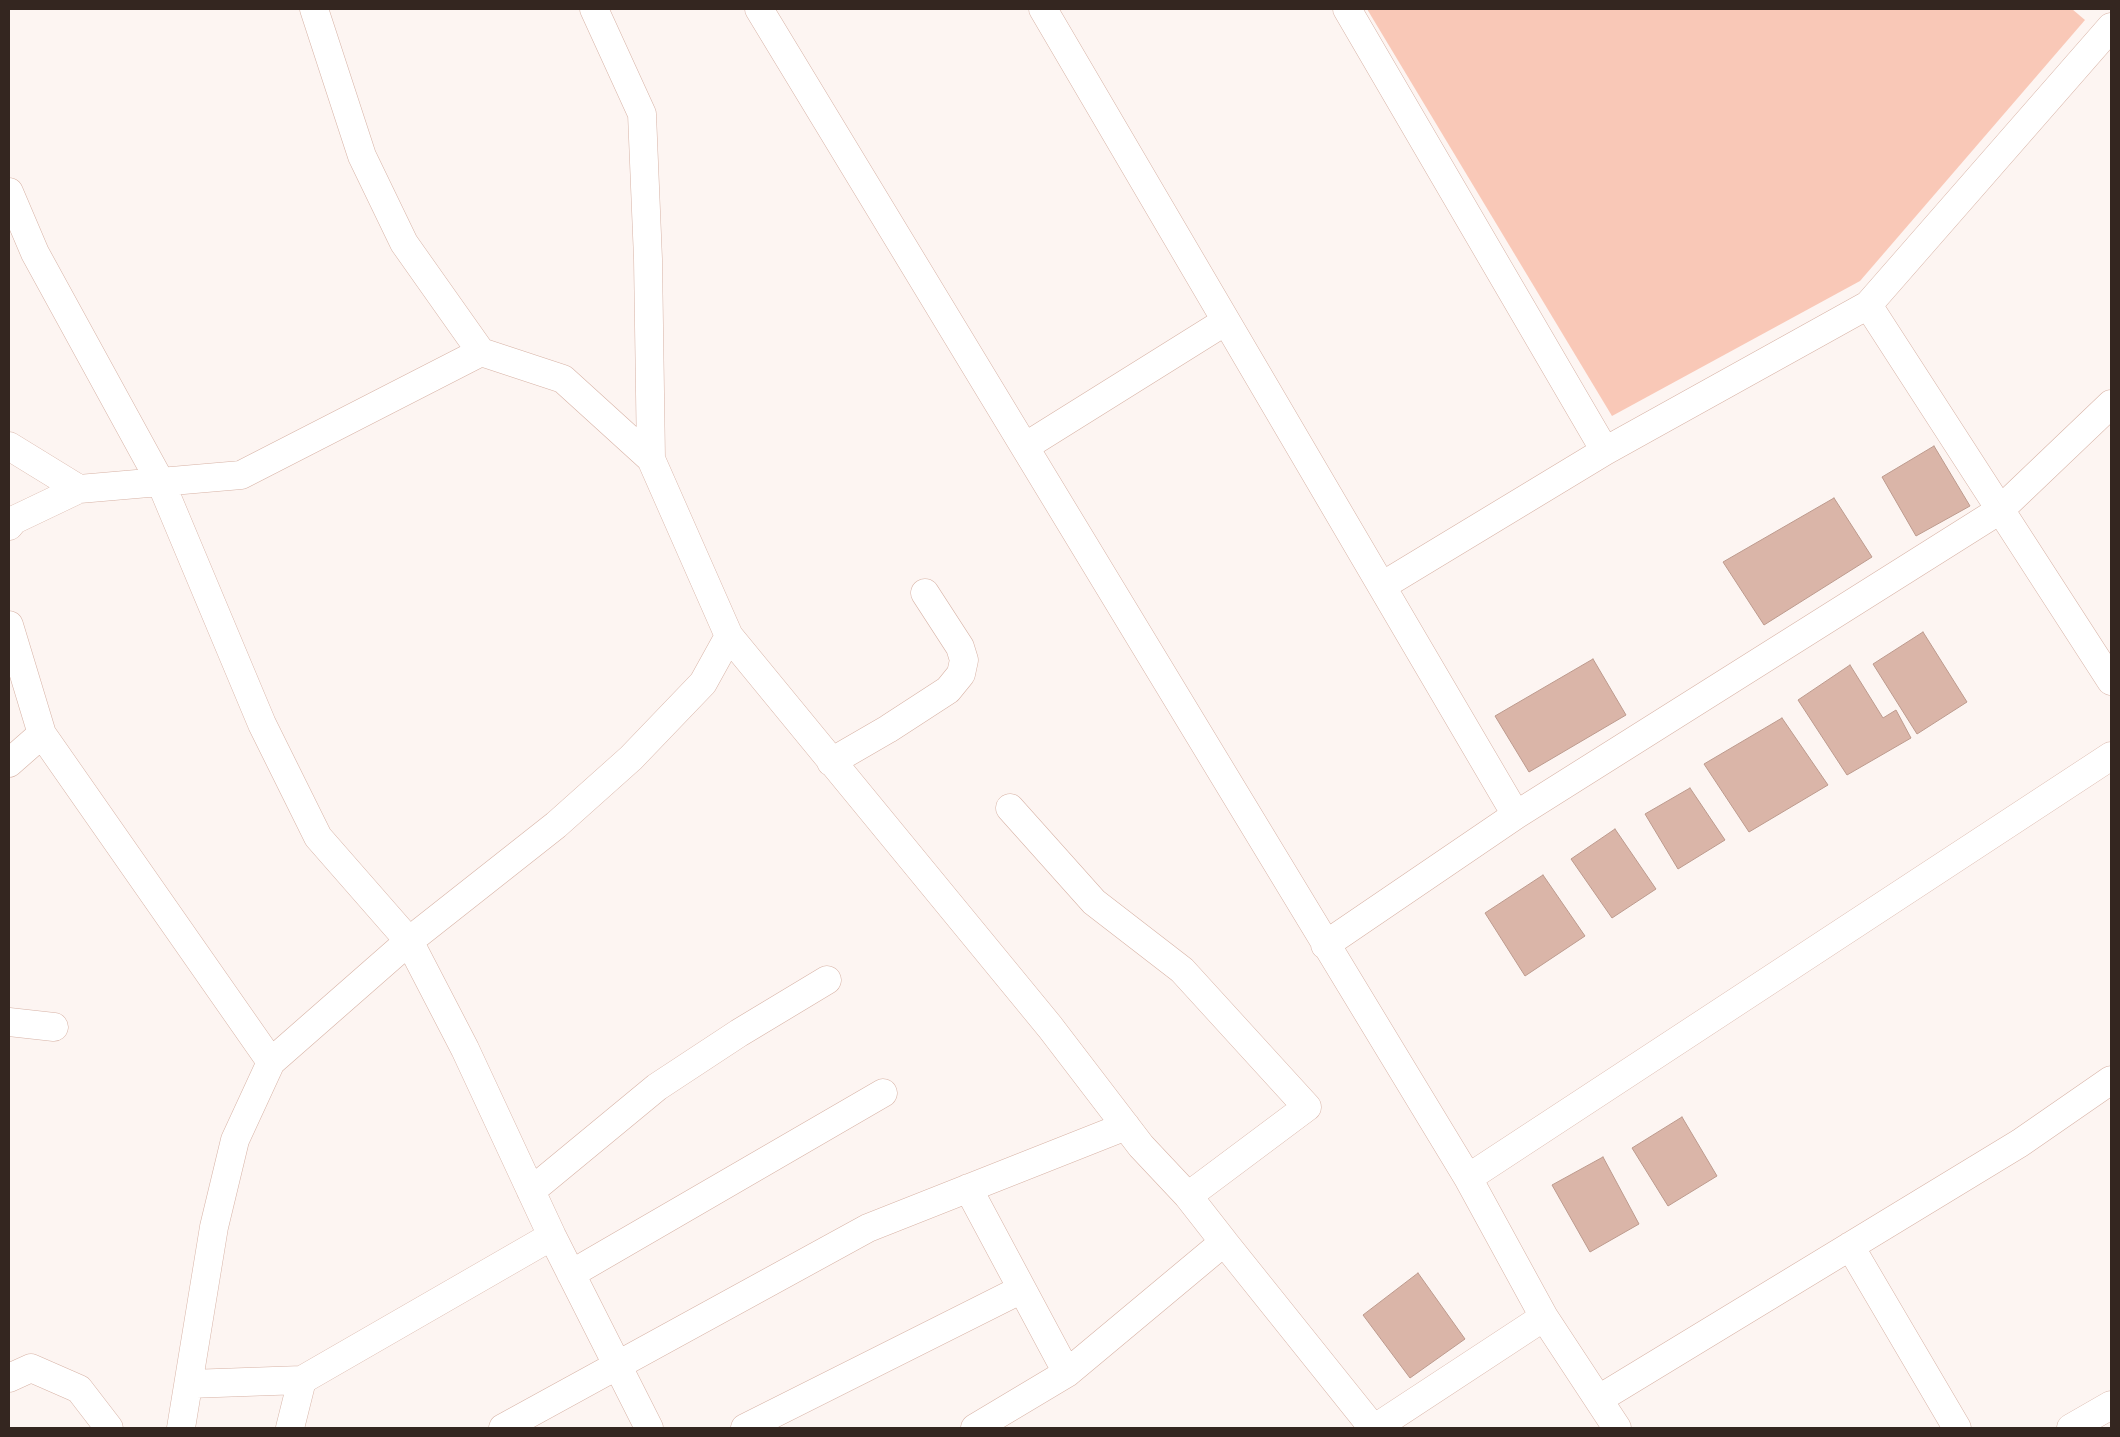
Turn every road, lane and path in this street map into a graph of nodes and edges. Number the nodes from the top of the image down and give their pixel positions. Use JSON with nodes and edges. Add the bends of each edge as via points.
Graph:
{"nodes":[{"id":1,"x":314,"y":9,"type":"edge"},
{"id":2,"x":594,"y":9,"type":"edge"},
{"id":3,"x":759,"y":9,"type":"edge"},
{"id":4,"x":1043,"y":9,"type":"edge"},
{"id":5,"x":1347,"y":9,"type":"edge"},
{"id":6,"x":2111,"y":26,"type":"edge"},
{"id":7,"x":9,"y":192,"type":"edge"},
{"id":8,"x":1868,"y":305,"type":"junction"},
{"id":9,"x":1226,"y":321,"type":"junction"},
{"id":10,"x":481,"y":352,"type":"junction"},
{"id":11,"x":2111,"y":404,"type":"edge"},
{"id":12,"x":9,"y":446,"type":"edge"},
{"id":13,"x":1026,"y":446,"type":"junction"},
{"id":14,"x":1605,"y":451,"type":"junction"},
{"id":15,"x":651,"y":459,"type":"junction"},
{"id":16,"x":161,"y":483,"type":"junction"},
{"id":17,"x":79,"y":489,"type":"junction"},
{"id":18,"x":2000,"y":510,"type":"junction"},
{"id":19,"x":9,"y":526,"type":"edge"},
{"id":20,"x":1382,"y":586,"type":"junction"},
{"id":21,"x":925,"y":593,"type":"dead end"},
{"id":22,"x":9,"y":625,"type":"edge"},
{"id":23,"x":730,"y":636,"type":"junction"},
{"id":24,"x":2111,"y":681,"type":"edge"},
{"id":25,"x":42,"y":734,"type":"junction"},
{"id":26,"x":2111,"y":756,"type":"edge"},
{"id":27,"x":831,"y":762,"type":"junction"},
{"id":28,"x":9,"y":763,"type":"edge"},
{"id":29,"x":1010,"y":808,"type":"dead end"},
{"id":30,"x":1516,"y":815,"type":"junction"},
{"id":31,"x":409,"y":941,"type":"junction"},
{"id":32,"x":1325,"y":945,"type":"junction"},
{"id":33,"x":827,"y":980,"type":"dead end"},
{"id":34,"x":9,"y":1022,"type":"edge"},
{"id":35,"x":54,"y":1027,"type":"dead end"},
{"id":36,"x":271,"y":1062,"type":"junction"},
{"id":37,"x":2111,"y":1080,"type":"edge"},
{"id":38,"x":883,"y":1093,"type":"dead end"},
{"id":39,"x":1126,"y":1126,"type":"junction"},
{"id":40,"x":1468,"y":1178,"type":"junction"},
{"id":41,"x":968,"y":1188,"type":"junction"},
{"id":42,"x":531,"y":1191,"type":"junction"},
{"id":43,"x":1188,"y":1196,"type":"junction"},
{"id":44,"x":552,"y":1236,"type":"junction"},
{"id":45,"x":1224,"y":1242,"type":"junction"},
{"id":46,"x":1850,"y":1246,"type":"junction"},
{"id":47,"x":571,"y":1274,"type":"junction"},
{"id":48,"x":1022,"y":1289,"type":"junction"},
{"id":49,"x":1544,"y":1317,"type":"junction"},
{"id":50,"x":617,"y":1364,"type":"junction"},
{"id":51,"x":1067,"y":1374,"type":"junction"},
{"id":52,"x":9,"y":1378,"type":"edge"},
{"id":53,"x":302,"y":1380,"type":"junction"},
{"id":54,"x":189,"y":1384,"type":"junction"},
{"id":55,"x":1599,"y":1398,"type":"junction"},
{"id":56,"x":2111,"y":1405,"type":"edge"},
{"id":57,"x":109,"y":1428,"type":"edge"},
{"id":58,"x":181,"y":1428,"type":"edge"},
{"id":59,"x":290,"y":1428,"type":"edge"},
{"id":60,"x":503,"y":1428,"type":"edge"},
{"id":61,"x":650,"y":1428,"type":"edge"},
{"id":62,"x":744,"y":1428,"type":"edge"},
{"id":63,"x":975,"y":1428,"type":"edge"},
{"id":64,"x":1374,"y":1428,"type":"edge"},
{"id":65,"x":1617,"y":1428,"type":"edge"},
{"id":66,"x":1957,"y":1428,"type":"edge"},
{"id":67,"x":2071,"y":1428,"type":"edge"}],
"edges":[{"from":1,"to":10,"type":"street","via":[[362,156],[404,243]]},
{"from":2,"to":15,"type":"street","via":[[642,114]]},
{"from":3,"to":13,"type":"street"},
{"from":4,"to":9,"type":"street"},
{"from":5,"to":14,"type":"street"},
{"from":6,"to":8,"type":"street"},
{"from":7,"to":16,"type":"street","via":[[35,253]]},
{"from":8,"to":14,"type":"street"},
{"from":8,"to":18,"type":"street"},
{"from":9,"to":13,"type":"street"},
{"from":9,"to":20,"type":"street"},
{"from":10,"to":15,"type":"street","via":[[563,379]]},
{"from":10,"to":16,"type":"street","via":[[241,475]]},
{"from":11,"to":18,"type":"street"},
{"from":12,"to":17,"type":"street"},
{"from":13,"to":32,"type":"street"},
{"from":14,"to":20,"type":"street"},
{"from":15,"to":23,"type":"street"},
{"from":16,"to":17,"type":"street"},
{"from":16,"to":31,"type":"street","via":[[262,724],[318,837]]},
{"from":17,"to":19,"type":"street","via":[[14,520]]},
{"from":18,"to":24,"type":"street"},
{"from":18,"to":30,"type":"street"},
{"from":20,"to":30,"type":"street"},
{"from":21,"to":27,"type":"street","via":[[960,647],[964,660],[961,674],[948,690]]},
{"from":22,"to":25,"type":"street"},
{"from":23,"to":27,"type":"street"},
{"from":23,"to":31,"type":"street","via":[[703,683],[631,758],[556,826]]},
{"from":25,"to":28,"type":"street"},
{"from":25,"to":36,"type":"street"},
{"from":26,"to":40,"type":"street"},
{"from":27,"to":39,"type":"street","via":[[945,897]]},
{"from":29,"to":43,"type":"street","via":[[1094,902],[1182,970],[1307,1106]]},
{"from":30,"to":32,"type":"street"},
{"from":31,"to":36,"type":"street"},
{"from":31,"to":42,"type":"street","via":[[465,1049]]},
{"from":32,"to":40,"type":"street"},
{"from":33,"to":42,"type":"street","via":[[657,1087]]},
{"from":34,"to":35,"type":"street"},
{"from":36,"to":54,"type":"street","via":[[236,1140],[214,1227]]},
{"from":37,"to":46,"type":"street","via":[[2020,1143]]},
{"from":38,"to":47,"type":"street"},
{"from":39,"to":41,"type":"street"},
{"from":39,"to":43,"type":"street"},
{"from":40,"to":49,"type":"street"},
{"from":41,"to":48,"type":"street"},
{"from":41,"to":50,"type":"street","via":[[868,1228]]},
{"from":42,"to":44,"type":"street"},
{"from":43,"to":45,"type":"street"},
{"from":44,"to":47,"type":"street"},
{"from":44,"to":53,"type":"street"},
{"from":45,"to":51,"type":"street"},
{"from":45,"to":64,"type":"street"},
{"from":46,"to":55,"type":"street"},
{"from":46,"to":66,"type":"street"},
{"from":47,"to":50,"type":"street"},
{"from":48,"to":51,"type":"street"},
{"from":48,"to":62,"type":"street"},
{"from":49,"to":55,"type":"street"},
{"from":49,"to":64,"type":"street"},
{"from":50,"to":60,"type":"street"},
{"from":50,"to":61,"type":"street"},
{"from":51,"to":63,"type":"street"},
{"from":52,"to":57,"type":"street","via":[[31,1368],[79,1388]]},
{"from":53,"to":54,"type":"street"},
{"from":53,"to":59,"type":"street"},
{"from":54,"to":58,"type":"street"},
{"from":55,"to":65,"type":"street"},
{"from":56,"to":67,"type":"street"}]}
